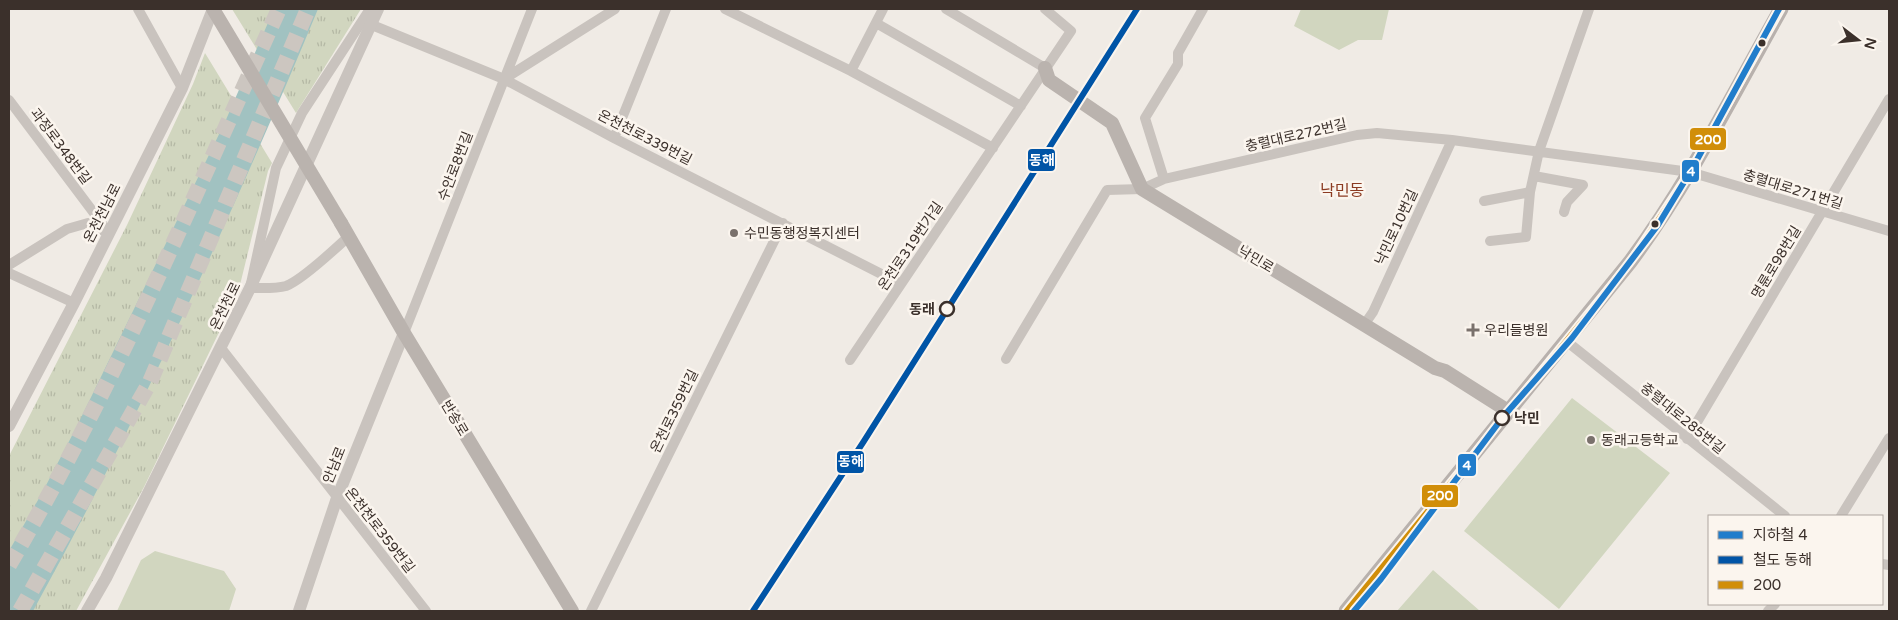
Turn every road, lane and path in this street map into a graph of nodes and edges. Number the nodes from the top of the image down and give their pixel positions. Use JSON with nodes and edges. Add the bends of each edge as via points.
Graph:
{"nodes":[{"id":1,"x":138,"y":9,"type":"edge"},
{"id":2,"x":213,"y":9,"type":"edge"},
{"id":3,"x":370,"y":9,"type":"edge"},
{"id":4,"x":378,"y":9,"type":"edge"},
{"id":5,"x":532,"y":9,"type":"edge"},
{"id":6,"x":615,"y":9,"type":"edge"},
{"id":7,"x":666,"y":9,"type":"edge"},
{"id":8,"x":725,"y":9,"type":"edge"},
{"id":9,"x":883,"y":9,"type":"edge"},
{"id":10,"x":946,"y":9,"type":"edge"},
{"id":11,"x":1045,"y":9,"type":"edge"},
{"id":12,"x":1202,"y":9,"type":"edge"},
{"id":13,"x":1589,"y":9,"type":"edge"},
{"id":14,"x":1781,"y":9,"type":"edge"},
{"id":15,"x":876,"y":23,"type":"junction"},
{"id":16,"x":372,"y":25,"type":"junction"},
{"id":17,"x":1046,"y":68,"type":"junction"},
{"id":18,"x":851,"y":71,"type":"junction"},
{"id":19,"x":504,"y":78,"type":"junction"},
{"id":20,"x":182,"y":88,"type":"junction"},
{"id":21,"x":9,"y":100,"type":"edge"},
{"id":22,"x":1889,"y":100,"type":"edge"},
{"id":23,"x":1021,"y":106,"type":"junction"},
{"id":24,"x":614,"y":138,"type":"junction"},
{"id":25,"x":1452,"y":140,"type":"junction"},
{"id":26,"x":993,"y":148,"type":"junction"},
{"id":27,"x":1538,"y":151,"type":"junction"},
{"id":28,"x":1690,"y":172,"type":"junction"},
{"id":29,"x":1534,"y":176,"type":"junction"},
{"id":30,"x":1164,"y":179,"type":"junction"},
{"id":31,"x":1142,"y":189,"type":"junction"},
{"id":32,"x":1530,"y":192,"type":"junction"},
{"id":33,"x":1484,"y":201,"type":"dead end"},
{"id":34,"x":1564,"y":212,"type":"dead end"},
{"id":35,"x":1822,"y":212,"type":"junction"},
{"id":36,"x":783,"y":223,"type":"junction"},
{"id":37,"x":1889,"y":232,"type":"edge"},
{"id":38,"x":109,"y":233,"type":"junction"},
{"id":39,"x":348,"y":237,"type":"junction"},
{"id":40,"x":1490,"y":241,"type":"dead end"},
{"id":41,"x":9,"y":265,"type":"edge"},
{"id":42,"x":9,"y":274,"type":"edge"},
{"id":43,"x":901,"y":284,"type":"junction"},
{"id":44,"x":250,"y":288,"type":"junction"},
{"id":45,"x":74,"y":303,"type":"junction"},
{"id":46,"x":1364,"y":324,"type":"junction"},
{"id":47,"x":404,"y":333,"type":"junction"},
{"id":48,"x":1565,"y":340,"type":"junction"},
{"id":49,"x":221,"y":348,"type":"junction"},
{"id":50,"x":1006,"y":359,"type":"dead end"},
{"id":51,"x":850,"y":360,"type":"dead end"},
{"id":52,"x":1508,"y":411,"type":"junction"},
{"id":53,"x":9,"y":426,"type":"edge"},
{"id":54,"x":1889,"y":438,"type":"edge"},
{"id":55,"x":1687,"y":439,"type":"junction"},
{"id":56,"x":337,"y":498,"type":"junction"},
{"id":57,"x":1784,"y":515,"type":"edge"},
{"id":58,"x":1842,"y":515,"type":"edge"},
{"id":59,"x":87,"y":611,"type":"edge"},
{"id":60,"x":299,"y":611,"type":"edge"},
{"id":61,"x":426,"y":611,"type":"edge"},
{"id":62,"x":572,"y":611,"type":"edge"},
{"id":63,"x":591,"y":611,"type":"edge"},
{"id":64,"x":1346,"y":611,"type":"edge"}],
"edges":[{"from":1,"to":20,"type":"street"},
{"from":2,"to":20,"type":"street","name":"온천천남로"},
{"from":2,"to":39,"type":"main road","name":"반송로","bridge":true},
{"from":3,"to":44,"type":"street","via":[[302,113],[276,168]]},
{"from":4,"to":16,"type":"street","name":"온천천로"},
{"from":5,"to":19,"type":"street","name":"수안로8번길"},
{"from":6,"to":19,"type":"street"},
{"from":7,"to":24,"type":"street"},
{"from":8,"to":18,"type":"street"},
{"from":9,"to":15,"type":"street"},
{"from":10,"to":17,"type":"street"},
{"from":11,"to":17,"type":"street","name":"온천로319번가길","via":[[1071,30]]},
{"from":12,"to":30,"type":"street","via":[[1178,53],[1178,64],[1145,118]]},
{"from":13,"to":27,"type":"street"},
{"from":14,"to":28,"type":"main road"},
{"from":15,"to":18,"type":"street"},
{"from":15,"to":23,"type":"street"},
{"from":16,"to":19,"type":"street","name":"온천천로339번길"},
{"from":16,"to":44,"type":"street","name":"온천천로"},
{"from":17,"to":23,"type":"street","name":"온천로319번가길"},
{"from":17,"to":31,"type":"main road","via":[[1049,80],[1112,123]]},
{"from":18,"to":26,"type":"street"},
{"from":19,"to":24,"type":"street","name":"온천천로339번길"},
{"from":19,"to":47,"type":"street","name":"수안로8번길"},
{"from":20,"to":38,"type":"street","name":"온천천남로"},
{"from":21,"to":38,"type":"street","name":"과정로348번길"},
{"from":22,"to":35,"type":"street","name":"명륜로98번길"},
{"from":23,"to":26,"type":"street","name":"온천로319번가길"},
{"from":24,"to":36,"type":"street","name":"온천천로339번길"},
{"from":25,"to":27,"type":"street","name":"충렬대로272번길"},
{"from":25,"to":30,"type":"street","name":"충렬대로272번길","via":[[1377,133]]},
{"from":25,"to":46,"type":"street","name":"낙민로10번길"},
{"from":26,"to":43,"type":"street","name":"온천로319번가길"},
{"from":27,"to":28,"type":"street","name":"충렬대로272번길"},
{"from":27,"to":29,"type":"street"},
{"from":28,"to":35,"type":"street","name":"충렬대로271번길"},
{"from":28,"to":48,"type":"main road","via":[[1658,225]]},
{"from":29,"to":32,"type":"street"},
{"from":29,"to":34,"type":"street","via":[[1583,185],[1567,202]]},
{"from":30,"to":31,"type":"street","name":"충렬대로272번길"},
{"from":31,"to":46,"type":"main road","name":"낙민로"},
{"from":31,"to":50,"type":"street","name":"충렬대로272번길","via":[[1107,190]]},
{"from":32,"to":33,"type":"street"},
{"from":32,"to":40,"type":"street","via":[[1526,238]]},
{"from":35,"to":37,"type":"street","name":"충렬대로271번길"},
{"from":35,"to":55,"type":"street","name":"명륜로98번길"},
{"from":36,"to":43,"type":"street","name":"온천천로339번길"},
{"from":36,"to":63,"type":"street","name":"온천로359번길"},
{"from":38,"to":41,"type":"street","via":[[88,223],[66,229]]},
{"from":38,"to":45,"type":"street","name":"온천천남로"},
{"from":39,"to":44,"type":"street","via":[[291,283],[277,288]]},
{"from":39,"to":47,"type":"main road","name":"반송로"},
{"from":42,"to":45,"type":"street"},
{"from":43,"to":51,"type":"street","name":"온천로319번가길"},
{"from":44,"to":49,"type":"street","name":"온천천로"},
{"from":45,"to":53,"type":"street","name":"온천천남로"},
{"from":46,"to":52,"type":"main road","name":"낙민로"},
{"from":47,"to":56,"type":"street","name":"안남로"},
{"from":47,"to":62,"type":"main road","name":"반송로"},
{"from":48,"to":52,"type":"main road"},
{"from":48,"to":55,"type":"street","name":"충렬대로285번길"},
{"from":49,"to":56,"type":"street","name":"온천천로359번길"},
{"from":49,"to":59,"type":"street","name":"온천천로"},
{"from":52,"to":64,"type":"main road"},
{"from":54,"to":58,"type":"street"},
{"from":55,"to":57,"type":"street","name":"충렬대로285번길"},
{"from":56,"to":60,"type":"street","name":"안남로"},
{"from":56,"to":61,"type":"street","name":"온천천로359번길"}]}
